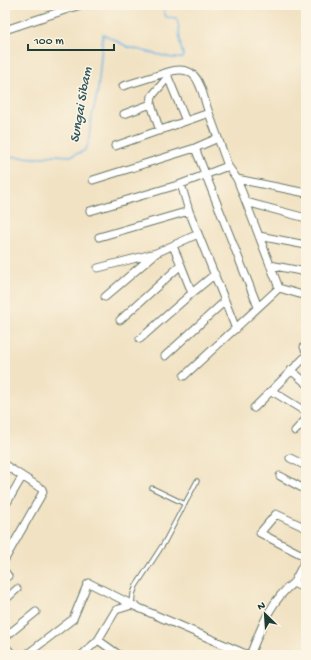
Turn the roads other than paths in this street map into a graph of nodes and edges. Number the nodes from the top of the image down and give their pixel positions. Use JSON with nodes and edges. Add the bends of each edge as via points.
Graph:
{"nodes":[{"id":1,"x":80,"y":5,"type":"edge"},
{"id":2,"x":5,"y":30,"type":"edge"},
{"id":3,"x":168,"y":74,"type":"junction"},
{"id":4,"x":123,"y":86,"type":"dead end"},
{"id":5,"x":151,"y":104,"type":"junction"},
{"id":6,"x":209,"y":113,"type":"junction"},
{"id":7,"x":124,"y":114,"type":"dead end"},
{"id":8,"x":186,"y":122,"type":"junction"},
{"id":9,"x":160,"y":131,"type":"junction"},
{"id":10,"x":218,"y":138,"type":"junction"},
{"id":11,"x":115,"y":146,"type":"dead end"},
{"id":12,"x":195,"y":148,"type":"junction"},
{"id":13,"x":228,"y":166,"type":"junction"},
{"id":14,"x":206,"y":174,"type":"junction"},
{"id":15,"x":237,"y":179,"type":"junction"},
{"id":16,"x":92,"y":180,"type":"dead end"},
{"id":17,"x":181,"y":184,"type":"junction"},
{"id":18,"x":306,"y":193,"type":"edge"},
{"id":19,"x":246,"y":202,"type":"junction"},
{"id":20,"x":90,"y":211,"type":"dead end"},
{"id":21,"x":188,"y":211,"type":"junction"},
{"id":22,"x":306,"y":218,"type":"edge"},
{"id":23,"x":198,"y":234,"type":"junction"},
{"id":24,"x":259,"y":236,"type":"junction"},
{"id":25,"x":99,"y":237,"type":"dead end"},
{"id":26,"x":306,"y":245,"type":"edge"},
{"id":27,"x":173,"y":246,"type":"junction"},
{"id":28,"x":156,"y":253,"type":"junction"},
{"id":29,"x":181,"y":265,"type":"junction"},
{"id":30,"x":270,"y":265,"type":"junction"},
{"id":31,"x":98,"y":268,"type":"dead end"},
{"id":32,"x":306,"y":272,"type":"edge"},
{"id":33,"x":215,"y":274,"type":"junction"},
{"id":34,"x":279,"y":288,"type":"junction"},
{"id":35,"x":192,"y":293,"type":"junction"},
{"id":36,"x":306,"y":296,"type":"edge"},
{"id":37,"x":105,"y":297,"type":"dead end"},
{"id":38,"x":225,"y":301,"type":"junction"},
{"id":39,"x":258,"y":307,"type":"junction"},
{"id":40,"x":120,"y":320,"type":"dead end"},
{"id":41,"x":236,"y":329,"type":"junction"},
{"id":42,"x":140,"y":339,"type":"dead end"},
{"id":43,"x":306,"y":344,"type":"edge"},
{"id":44,"x":306,"y":351,"type":"edge"},
{"id":45,"x":165,"y":356,"type":"dead end"},
{"id":46,"x":306,"y":356,"type":"edge"},
{"id":47,"x":291,"y":370,"type":"junction"},
{"id":48,"x":184,"y":376,"type":"dead end"},
{"id":49,"x":306,"y":383,"type":"edge"},
{"id":50,"x":272,"y":391,"type":"junction"},
{"id":51,"x":254,"y":408,"type":"dead end"},
{"id":52,"x":306,"y":412,"type":"edge"},
{"id":53,"x":306,"y":419,"type":"edge"},
{"id":54,"x":295,"y":431,"type":"dead end"},
{"id":55,"x":290,"y":458,"type":"dead end"},
{"id":56,"x":5,"y":465,"type":"edge"},
{"id":57,"x":306,"y":466,"type":"edge"},
{"id":58,"x":280,"y":476,"type":"dead end"},
{"id":59,"x":22,"y":477,"type":"junction"},
{"id":60,"x":197,"y":481,"type":"dead end"},
{"id":61,"x":152,"y":488,"type":"dead end"},
{"id":62,"x":306,"y":490,"type":"edge"},
{"id":63,"x":185,"y":504,"type":"junction"},
{"id":64,"x":5,"y":506,"type":"edge"},
{"id":65,"x":306,"y":528,"type":"edge"},
{"id":66,"x":5,"y":558,"type":"edge"},
{"id":67,"x":306,"y":558,"type":"edge"},
{"id":68,"x":5,"y":572,"type":"edge"},
{"id":69,"x":5,"y":578,"type":"edge"},
{"id":70,"x":294,"y":582,"type":"junction"},
{"id":71,"x":17,"y":589,"type":"dead end"},
{"id":72,"x":306,"y":589,"type":"edge"},
{"id":73,"x":5,"y":600,"type":"edge"},
{"id":74,"x":132,"y":605,"type":"junction"},
{"id":75,"x":36,"y":612,"type":"dead end"},
{"id":76,"x":5,"y":637,"type":"edge"},
{"id":77,"x":98,"y":640,"type":"junction"},
{"id":78,"x":5,"y":646,"type":"edge"},
{"id":79,"x":13,"y":655,"type":"edge"},
{"id":80,"x":26,"y":655,"type":"edge"},
{"id":81,"x":82,"y":655,"type":"edge"},
{"id":82,"x":119,"y":655,"type":"edge"},
{"id":83,"x":249,"y":655,"type":"edge"}],
"edges":[{"from":1,"to":2,"type":"street"},
{"from":3,"to":4,"type":"street"},
{"from":3,"to":5,"type":"street","via":[[152,96]]},
{"from":3,"to":6,"type":"street","via":[[177,69],[192,72]]},
{"from":3,"to":8,"type":"street"},
{"from":5,"to":7,"type":"street"},
{"from":5,"to":9,"type":"street"},
{"from":6,"to":8,"type":"street"},
{"from":6,"to":10,"type":"street"},
{"from":8,"to":9,"type":"street"},
{"from":9,"to":11,"type":"street"},
{"from":10,"to":12,"type":"street"},
{"from":10,"to":13,"type":"street"},
{"from":12,"to":14,"type":"street"},
{"from":12,"to":16,"type":"street"},
{"from":13,"to":14,"type":"street"},
{"from":13,"to":15,"type":"street"},
{"from":14,"to":17,"type":"street"},
{"from":14,"to":39,"type":"street"},
{"from":15,"to":18,"type":"street"},
{"from":15,"to":19,"type":"street"},
{"from":17,"to":20,"type":"street"},
{"from":17,"to":21,"type":"street"},
{"from":19,"to":22,"type":"street"},
{"from":19,"to":24,"type":"street"},
{"from":21,"to":23,"type":"street"},
{"from":21,"to":25,"type":"street"},
{"from":23,"to":27,"type":"street"},
{"from":23,"to":33,"type":"street"},
{"from":24,"to":26,"type":"street"},
{"from":24,"to":30,"type":"street"},
{"from":27,"to":28,"type":"street"},
{"from":27,"to":29,"type":"street"},
{"from":28,"to":31,"type":"street"},
{"from":28,"to":37,"type":"street"},
{"from":29,"to":35,"type":"street"},
{"from":29,"to":40,"type":"street"},
{"from":30,"to":32,"type":"street"},
{"from":30,"to":34,"type":"street"},
{"from":33,"to":35,"type":"street"},
{"from":33,"to":38,"type":"street"},
{"from":34,"to":36,"type":"street"},
{"from":34,"to":39,"type":"street"},
{"from":35,"to":42,"type":"street"},
{"from":38,"to":41,"type":"street"},
{"from":38,"to":45,"type":"street"},
{"from":39,"to":41,"type":"street"},
{"from":41,"to":48,"type":"street"},
{"from":43,"to":44,"type":"street"},
{"from":46,"to":47,"type":"street"},
{"from":47,"to":49,"type":"street"},
{"from":47,"to":50,"type":"street"},
{"from":50,"to":51,"type":"street"},
{"from":50,"to":52,"type":"street"},
{"from":53,"to":54,"type":"street"},
{"from":55,"to":57,"type":"street"},
{"from":56,"to":59,"type":"street"},
{"from":58,"to":62,"type":"street"},
{"from":59,"to":64,"type":"street"},
{"from":59,"to":66,"type":"street","via":[[43,492]]},
{"from":60,"to":63,"type":"lane"},
{"from":61,"to":63,"type":"lane"},
{"from":63,"to":74,"type":"lane","via":[[136,586],[132,594]]},
{"from":65,"to":67,"type":"street","via":[[276,514],[260,533]]},
{"from":67,"to":70,"type":"street"},
{"from":68,"to":69,"type":"street","via":[[8,576]]},
{"from":70,"to":72,"type":"street"},
{"from":70,"to":83,"type":"street","via":[[268,610]]},
{"from":71,"to":73,"type":"street"},
{"from":74,"to":77,"type":"street","via":[[116,610]]},
{"from":74,"to":80,"type":"street","via":[[89,583],[73,619]]},
{"from":74,"to":83,"type":"street"},
{"from":75,"to":76,"type":"street"},
{"from":77,"to":81,"type":"street"},
{"from":77,"to":82,"type":"street"},
{"from":78,"to":79,"type":"street"}]}
